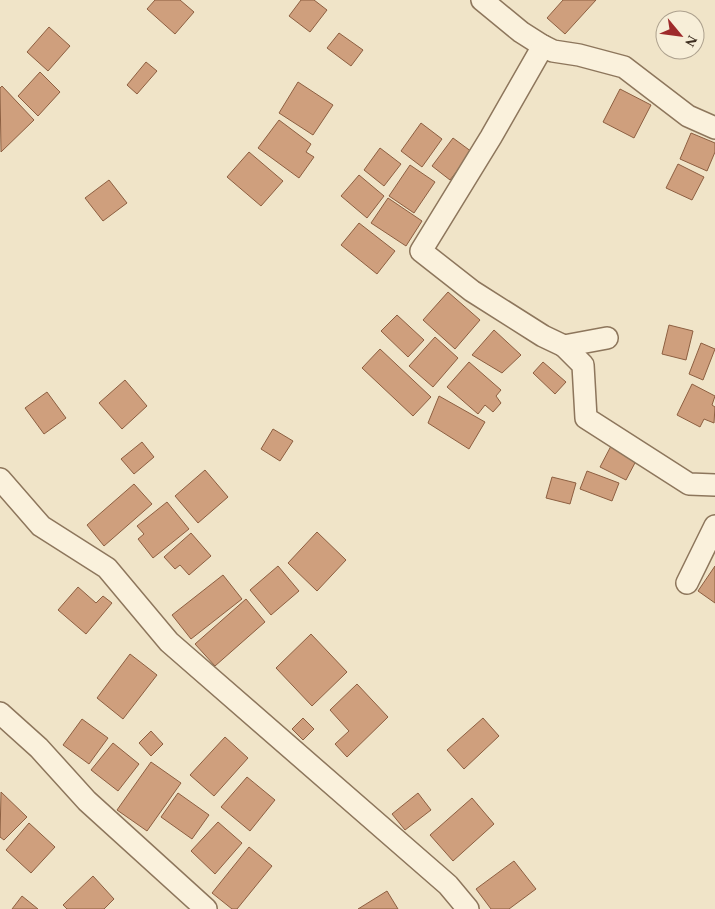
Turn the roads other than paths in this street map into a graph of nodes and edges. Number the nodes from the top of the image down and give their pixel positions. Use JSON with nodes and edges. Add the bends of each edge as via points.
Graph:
{"nodes":[{"id":1,"x":485,"y":1,"type":"edge"},
{"id":2,"x":543,"y":46,"type":"junction"},
{"id":3,"x":715,"y":128,"type":"edge"},
{"id":4,"x":606,"y":338,"type":"dead end"},
{"id":5,"x":564,"y":346,"type":"junction"},
{"id":6,"x":0,"y":479,"type":"edge"},
{"id":7,"x":715,"y":485,"type":"edge"},
{"id":8,"x":715,"y":526,"type":"edge"},
{"id":9,"x":688,"y":583,"type":"dead end"},
{"id":10,"x":0,"y":713,"type":"edge"},
{"id":11,"x":206,"y":909,"type":"edge"},
{"id":12,"x":468,"y":909,"type":"edge"}],
"edges":[{"from":1,"to":2,"type":"street"},
{"from":2,"to":3,"type":"street","via":[[624,67],[688,116]]},
{"from":2,"to":5,"type":"street","via":[[421,251],[479,296]]},
{"from":4,"to":5,"type":"street"},
{"from":5,"to":7,"type":"street","via":[[583,365],[586,418],[689,484]]},
{"from":6,"to":12,"type":"street","via":[[41,526],[107,568],[169,642],[448,885]]},
{"from":8,"to":9,"type":"street"},
{"from":10,"to":11,"type":"street","via":[[39,748],[86,801]]}]}
